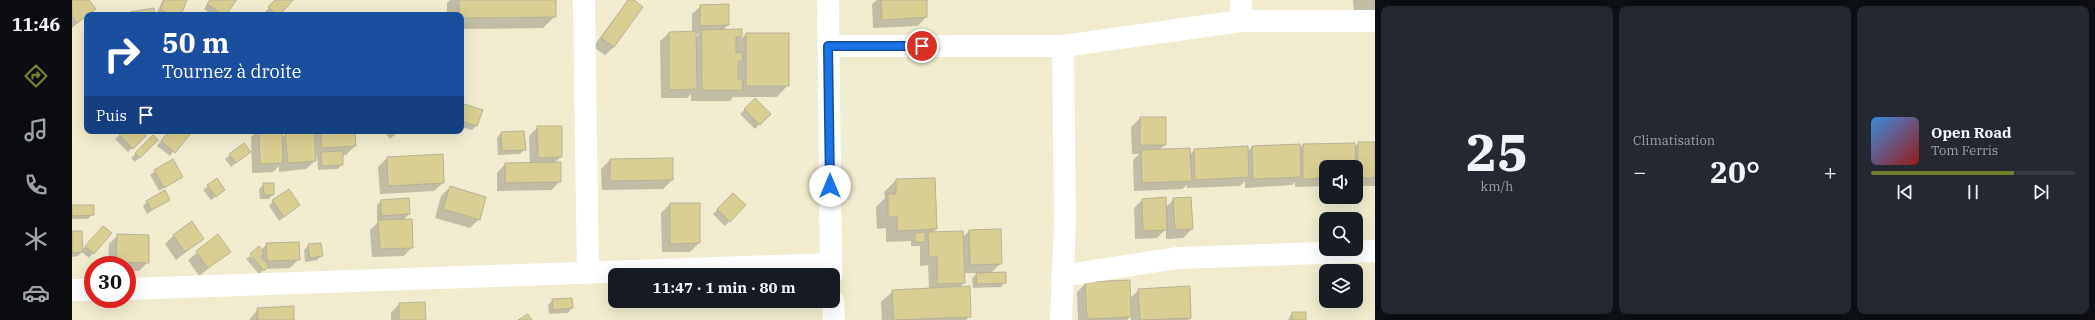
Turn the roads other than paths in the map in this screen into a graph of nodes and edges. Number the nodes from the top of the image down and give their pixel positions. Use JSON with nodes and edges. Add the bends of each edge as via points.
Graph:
{"nodes":[{"id":1,"x":584,"y":0,"type":"edge"},
{"id":2,"x":828,"y":0,"type":"edge"},
{"id":3,"x":1241,"y":11,"type":"edge"},
{"id":4,"x":1375,"y":22,"type":"edge"},
{"id":5,"x":828,"y":46,"type":"junction"},
{"id":6,"x":1063,"y":46,"type":"junction"},
{"id":7,"x":1375,"y":251,"type":"edge"},
{"id":8,"x":831,"y":268,"type":"edge"},
{"id":9,"x":588,"y":273,"type":"junction"},
{"id":10,"x":608,"y":273,"type":"edge"},
{"id":11,"x":1062,"y":276,"type":"junction"},
{"id":12,"x":136,"y":288,"type":"edge"},
{"id":13,"x":72,"y":290,"type":"edge"},
{"id":14,"x":84,"y":290,"type":"edge"},
{"id":15,"x":833,"y":308,"type":"edge"},
{"id":16,"x":834,"y":320,"type":"edge"},
{"id":17,"x":1061,"y":320,"type":"edge"}],
"edges":[{"from":1,"to":9,"type":"street"},
{"from":2,"to":5,"type":"street"},
{"from":3,"to":4,"type":"street"},
{"from":3,"to":6,"type":"street"},
{"from":5,"to":6,"type":"street"},
{"from":5,"to":8,"type":"street"},
{"from":6,"to":11,"type":"street","via":[[1065,221]]},
{"from":7,"to":11,"type":"street","via":[[1177,258]]},
{"from":9,"to":10,"type":"street"},
{"from":9,"to":12,"type":"street"},
{"from":11,"to":17,"type":"street"},
{"from":13,"to":14,"type":"street"},
{"from":15,"to":16,"type":"street"}]}
